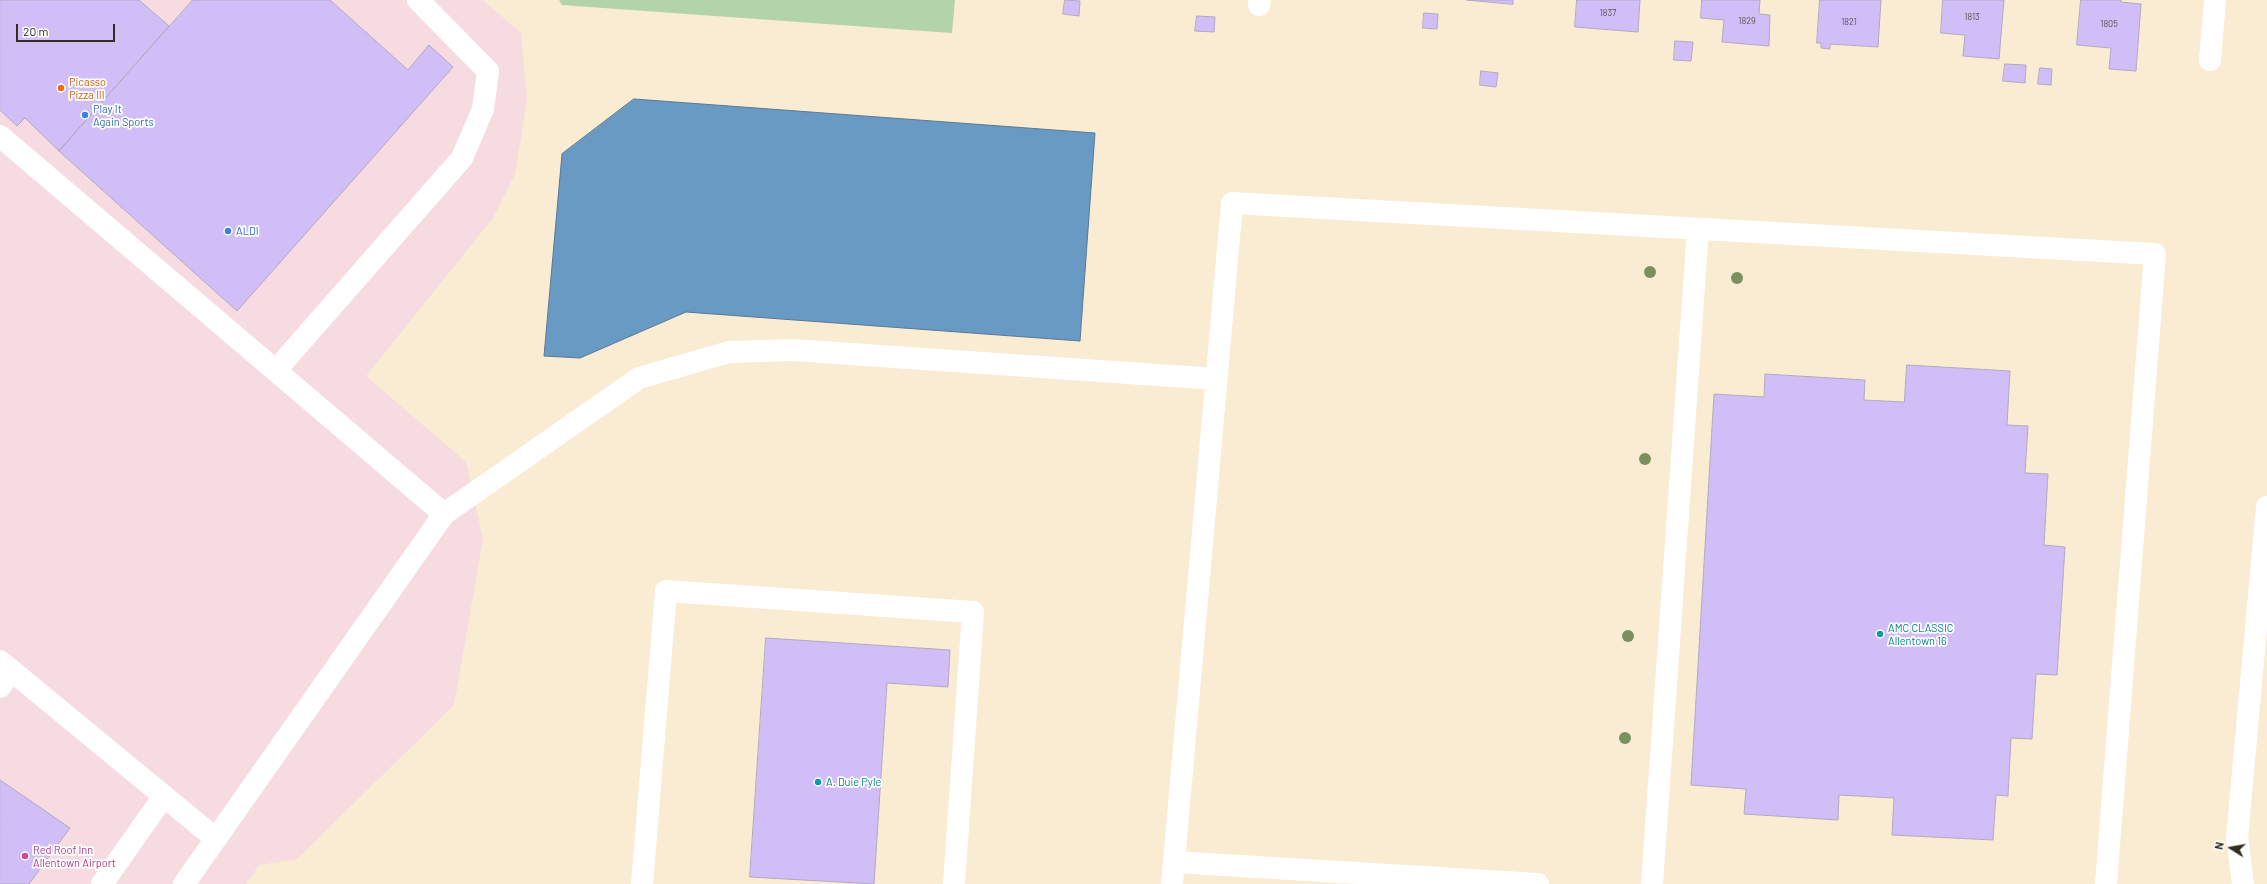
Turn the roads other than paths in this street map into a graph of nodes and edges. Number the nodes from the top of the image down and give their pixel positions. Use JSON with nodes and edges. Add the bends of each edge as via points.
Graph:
{"nodes":[{"id":1,"x":418,"y":0,"type":"edge"},
{"id":2,"x":2215,"y":0,"type":"edge"},
{"id":3,"x":2210,"y":60,"type":"dead end"},
{"id":4,"x":0,"y":136,"type":"edge"},
{"id":5,"x":1698,"y":229,"type":"junction"},
{"id":6,"x":276,"y":370,"type":"junction"},
{"id":7,"x":1216,"y":379,"type":"junction"},
{"id":8,"x":2267,"y":507,"type":"edge"},
{"id":9,"x":444,"y":514,"type":"junction"},
{"id":10,"x":4,"y":673,"type":"edge"},
{"id":11,"x":164,"y":796,"type":"junction"},
{"id":12,"x":216,"y":839,"type":"junction"},
{"id":13,"x":1174,"y":862,"type":"junction"},
{"id":14,"x":102,"y":884,"type":"edge"},
{"id":15,"x":184,"y":884,"type":"edge"},
{"id":16,"x":642,"y":884,"type":"edge"},
{"id":17,"x":954,"y":884,"type":"edge"},
{"id":18,"x":1172,"y":884,"type":"edge"},
{"id":19,"x":1538,"y":884,"type":"edge"},
{"id":20,"x":1652,"y":884,"type":"edge"},
{"id":21,"x":2106,"y":884,"type":"edge"},
{"id":22,"x":2243,"y":884,"type":"edge"}],
"edges":[{"from":1,"to":6,"type":"street","via":[[488,71],[483,109],[462,158]]},
{"from":2,"to":3,"type":"street"},
{"from":4,"to":6,"type":"street"},
{"from":5,"to":7,"type":"street","via":[[1232,203]]},
{"from":5,"to":20,"type":"street"},
{"from":5,"to":21,"type":"street","via":[[2155,254]]},
{"from":6,"to":9,"type":"street"},
{"from":7,"to":9,"type":"street","via":[[793,350],[729,352],[638,378]]},
{"from":7,"to":13,"type":"street"},
{"from":8,"to":22,"type":"street","via":[[2237,838]]},
{"from":9,"to":12,"type":"street"},
{"from":10,"to":11,"type":"street"},
{"from":11,"to":12,"type":"street"},
{"from":11,"to":14,"type":"street"},
{"from":12,"to":15,"type":"street"},
{"from":13,"to":18,"type":"street"},
{"from":13,"to":19,"type":"street"},
{"from":16,"to":17,"type":"street","via":[[666,591],[973,612]]}]}
